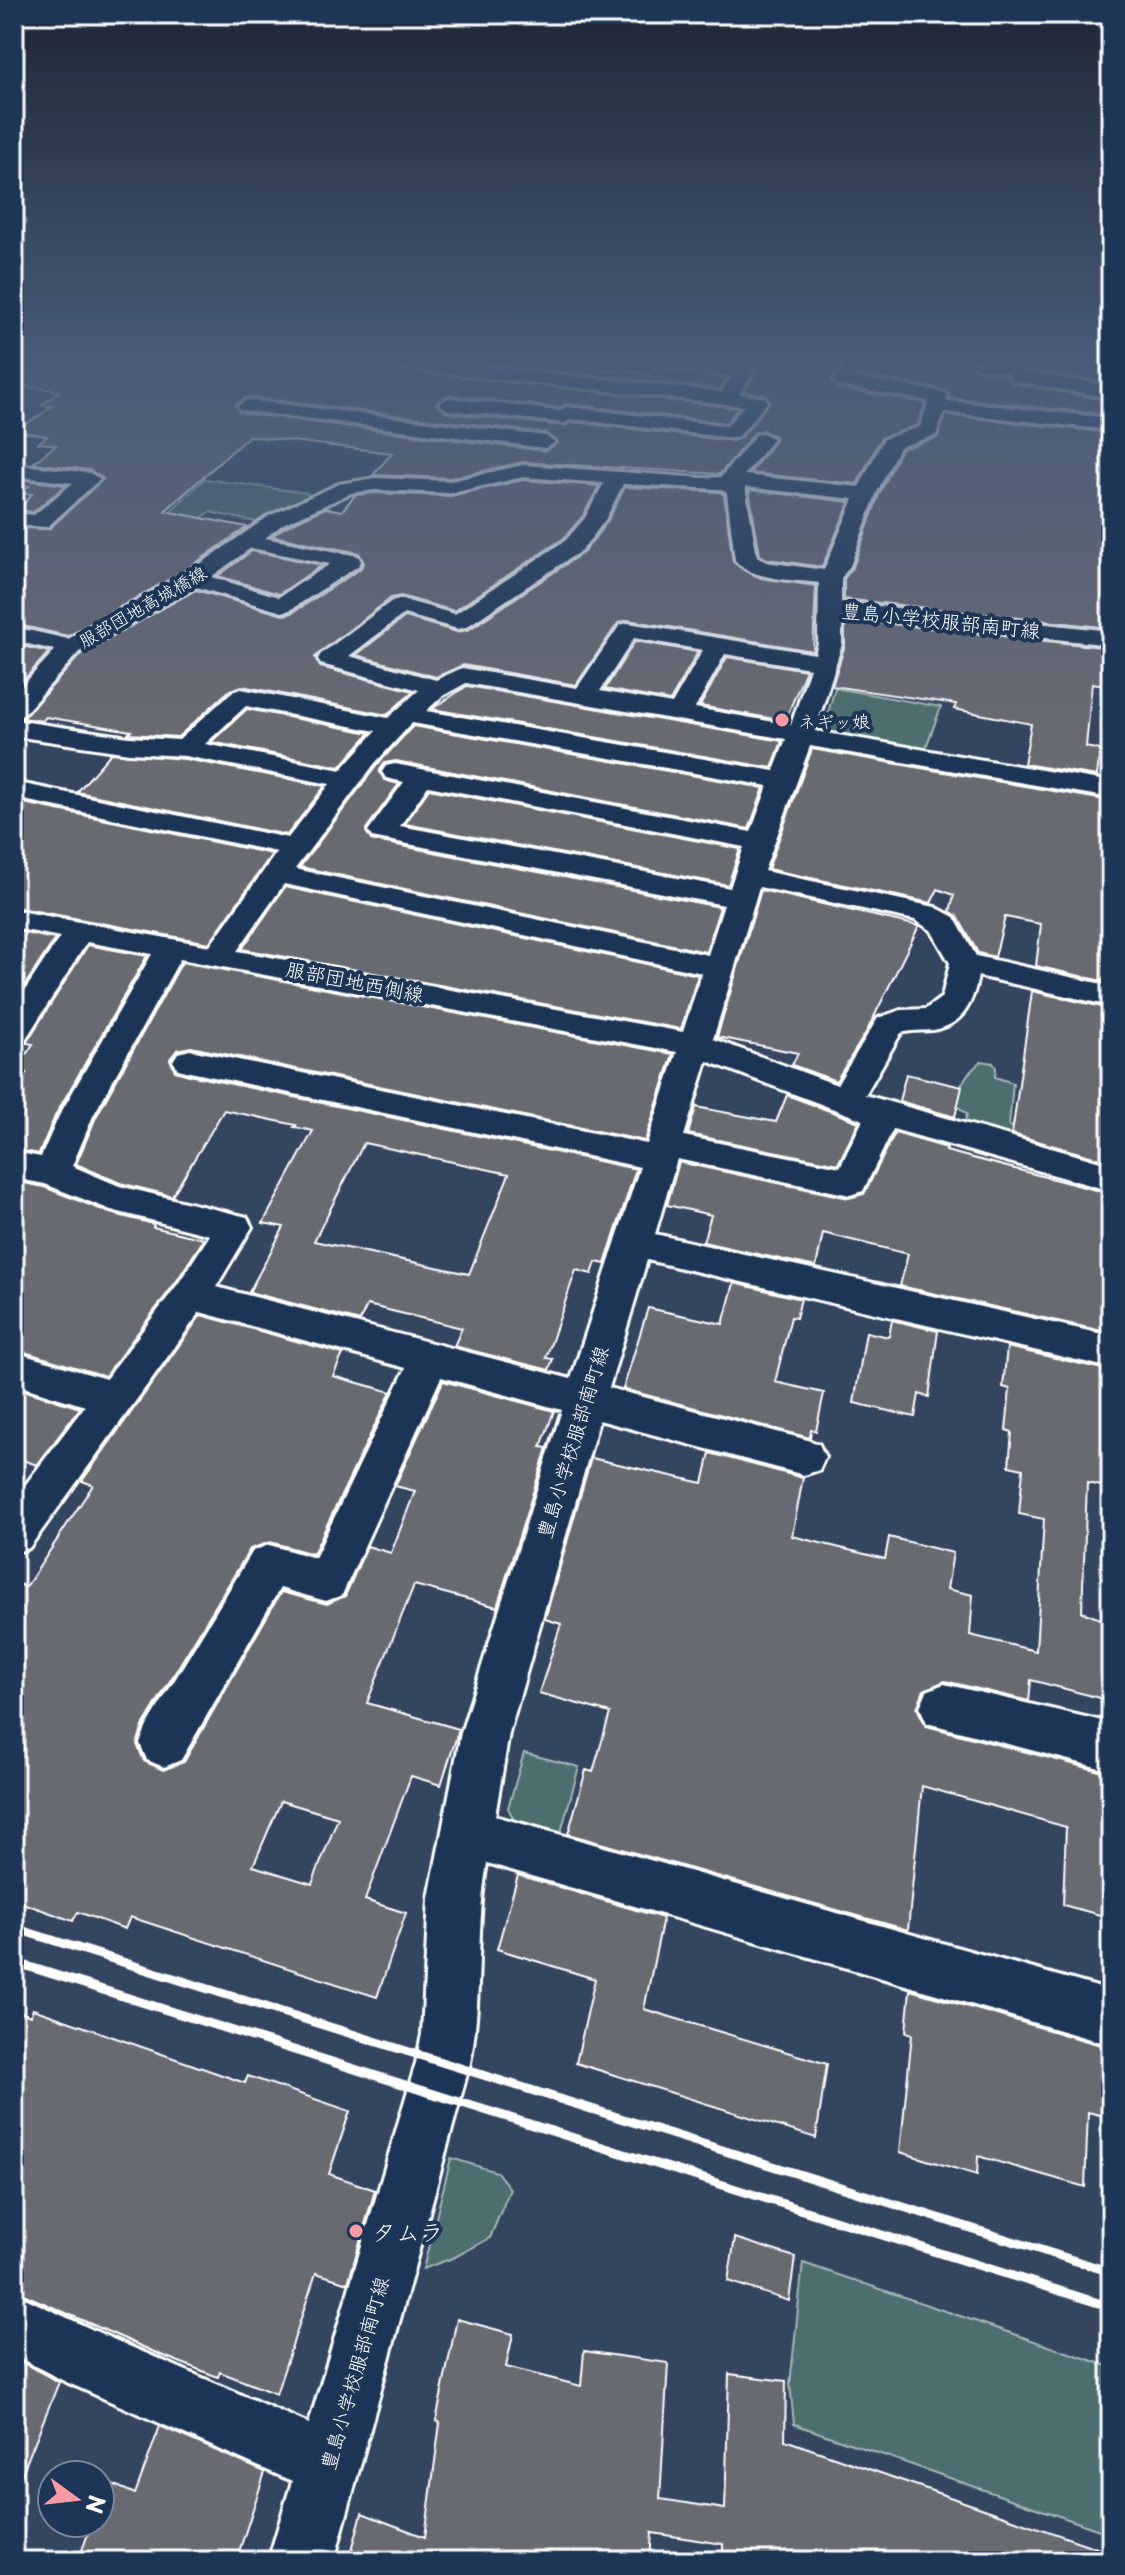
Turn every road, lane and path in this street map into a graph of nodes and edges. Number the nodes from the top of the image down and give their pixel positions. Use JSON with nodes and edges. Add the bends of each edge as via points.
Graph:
{"nodes":[{"id":1,"x":85,"y":483,"type":"edge"},
{"id":2,"x":468,"y":483,"type":"edge"},
{"id":3,"x":614,"y":483,"type":"edge"},
{"id":4,"x":708,"y":483,"type":"edge"},
{"id":5,"x":731,"y":483,"type":"edge"},
{"id":6,"x":764,"y":483,"type":"edge"},
{"id":7,"x":871,"y":483,"type":"edge"},
{"id":8,"x":726,"y":484,"type":"junction"},
{"id":9,"x":866,"y":494,"type":"junction"},
{"id":10,"x":14,"y":519,"type":"edge"},
{"id":11,"x":247,"y":541,"type":"junction"},
{"id":12,"x":194,"y":579,"type":"junction"},
{"id":13,"x":831,"y":593,"type":"junction"},
{"id":14,"x":14,"y":634,"type":"edge"},
{"id":15,"x":1111,"y":638,"type":"edge"},
{"id":16,"x":718,"y":645,"type":"junction"},
{"id":17,"x":71,"y":647,"type":"junction"},
{"id":18,"x":824,"y":663,"type":"junction"},
{"id":19,"x":23,"y":686,"type":"edge"},
{"id":20,"x":439,"y":688,"type":"junction"},
{"id":21,"x":584,"y":696,"type":"junction"},
{"id":22,"x":14,"y":710,"type":"edge"},
{"id":23,"x":680,"y":713,"type":"junction"},
{"id":24,"x":401,"y":721,"type":"junction"},
{"id":25,"x":14,"y":728,"type":"edge"},
{"id":26,"x":801,"y":734,"type":"junction"},
{"id":27,"x":185,"y":748,"type":"junction"},
{"id":28,"x":355,"y":773,"type":"junction"},
{"id":29,"x":421,"y":777,"type":"junction"},
{"id":30,"x":784,"y":781,"type":"junction"},
{"id":31,"x":14,"y":790,"type":"edge"},
{"id":32,"x":1111,"y":790,"type":"edge"},
{"id":33,"x":297,"y":848,"type":"junction"},
{"id":34,"x":749,"y":872,"type":"junction"},
{"id":35,"x":278,"y":874,"type":"junction"},
{"id":36,"x":14,"y":919,"type":"edge"},
{"id":37,"x":79,"y":930,"type":"junction"},
{"id":38,"x":171,"y":947,"type":"junction"},
{"id":39,"x":218,"y":956,"type":"junction"},
{"id":40,"x":965,"y":963,"type":"junction"},
{"id":41,"x":720,"y":967,"type":"junction"},
{"id":42,"x":1111,"y":996,"type":"edge"},
{"id":43,"x":14,"y":1032,"type":"edge"},
{"id":44,"x":696,"y":1045,"type":"junction"},
{"id":45,"x":190,"y":1061,"type":"dead end"},
{"id":46,"x":844,"y":1102,"type":"junction"},
{"id":47,"x":883,"y":1114,"type":"junction"},
{"id":48,"x":662,"y":1152,"type":"junction"},
{"id":49,"x":14,"y":1165,"type":"edge"},
{"id":50,"x":52,"y":1172,"type":"junction"},
{"id":51,"x":1111,"y":1178,"type":"edge"},
{"id":52,"x":633,"y":1243,"type":"junction"},
{"id":53,"x":191,"y":1295,"type":"junction"},
{"id":54,"x":1111,"y":1352,"type":"edge"},
{"id":55,"x":430,"y":1358,"type":"junction"},
{"id":56,"x":14,"y":1368,"type":"edge"},
{"id":57,"x":114,"y":1398,"type":"junction"},
{"id":58,"x":585,"y":1399,"type":"junction"},
{"id":59,"x":804,"y":1457,"type":"dead end"},
{"id":60,"x":14,"y":1534,"type":"edge"},
{"id":61,"x":944,"y":1707,"type":"dead end"},
{"id":62,"x":164,"y":1743,"type":"dead end"},
{"id":63,"x":1111,"y":1747,"type":"edge"},
{"id":64,"x":465,"y":1832,"type":"junction"},
{"id":65,"x":1111,"y":2018,"type":"edge"},
{"id":66,"x":14,"y":2323,"type":"edge"},
{"id":67,"x":328,"y":2464,"type":"junction"},
{"id":68,"x":301,"y":2561,"type":"edge"}],
"edges":[{"from":1,"to":10,"type":"street","via":[[39,522]]},
{"from":2,"to":11,"type":"street","name":"服部団地高城橋線","via":[[346,488],[276,520]]},
{"from":3,"to":20,"type":"street","via":[[574,545],[458,622],[400,606],[330,659]]},
{"from":4,"to":8,"type":"street","name":"服部団地高城橋線"},
{"from":5,"to":8,"type":"street","name":"服部団地高城橋線"},
{"from":6,"to":9,"type":"street","name":"服部団地高城橋線"},
{"from":7,"to":9,"type":"street"},
{"from":8,"to":13,"type":"street","via":[[737,490],[749,563]]},
{"from":9,"to":13,"type":"street"},
{"from":11,"to":12,"type":"street","name":"服部団地高城橋線"},
{"from":11,"to":12,"type":"street","via":[[350,561],[282,605]]},
{"from":12,"to":17,"type":"street","name":"服部団地高城橋線"},
{"from":13,"to":15,"type":"street","name":"豊島小学校服部南町線"},
{"from":13,"to":18,"type":"street","name":"豊島小学校服部南町線","via":[[830,644]]},
{"from":14,"to":17,"type":"street"},
{"from":16,"to":18,"type":"street"},
{"from":16,"to":21,"type":"street","via":[[628,630]]},
{"from":16,"to":23,"type":"street"},
{"from":17,"to":19,"type":"street","name":"服部団地高城橋線"},
{"from":18,"to":26,"type":"street","name":"豊島小学校服部南町線"},
{"from":19,"to":22,"type":"street","name":"服部団地高城橋線"},
{"from":20,"to":21,"type":"street","via":[[468,675]]},
{"from":20,"to":24,"type":"street"},
{"from":21,"to":23,"type":"street"},
{"from":23,"to":26,"type":"street"},
{"from":24,"to":27,"type":"street","via":[[241,697]]},
{"from":24,"to":28,"type":"street"},
{"from":24,"to":30,"type":"street"},
{"from":25,"to":27,"type":"street"},
{"from":26,"to":30,"type":"street","name":"豊島小学校服部南町線"},
{"from":26,"to":32,"type":"street"},
{"from":27,"to":28,"type":"street"},
{"from":28,"to":29,"type":"street"},
{"from":28,"to":33,"type":"street"},
{"from":29,"to":34,"type":"street"},
{"from":29,"to":34,"type":"street","via":[[382,831]]},
{"from":30,"to":34,"type":"street","name":"豊島小学校服部南町線"},
{"from":31,"to":33,"type":"street"},
{"from":33,"to":35,"type":"street"},
{"from":34,"to":40,"type":"street","via":[[924,913],[943,924]]},
{"from":34,"to":41,"type":"street","name":"豊島小学校服部南町線"},
{"from":35,"to":39,"type":"street"},
{"from":35,"to":41,"type":"street"},
{"from":36,"to":37,"type":"street","name":"服部団地西側線"},
{"from":37,"to":38,"type":"street","name":"服部団地西側線"},
{"from":37,"to":43,"type":"street"},
{"from":38,"to":39,"type":"street","name":"服部団地西側線"},
{"from":38,"to":50,"type":"street","via":[[76,1116]]},
{"from":39,"to":44,"type":"street","name":"服部団地西側線"},
{"from":40,"to":42,"type":"street"},
{"from":40,"to":46,"type":"street","via":[[957,1002],[934,1019],[889,1026]]},
{"from":41,"to":44,"type":"street","name":"豊島小学校服部南町線"},
{"from":44,"to":46,"type":"street","name":"服部団地西側線"},
{"from":44,"to":48,"type":"street","name":"豊島小学校服部南町線"},
{"from":45,"to":48,"type":"street"},
{"from":46,"to":47,"type":"street","name":"服部団地西側線"},
{"from":47,"to":48,"type":"street","via":[[850,1182]]},
{"from":47,"to":51,"type":"street","name":"服部団地西側線"},
{"from":48,"to":52,"type":"street","name":"豊島小学校服部南町線"},
{"from":49,"to":50,"type":"street"},
{"from":50,"to":53,"type":"street","via":[[111,1197],[234,1227]]},
{"from":52,"to":54,"type":"street"},
{"from":52,"to":58,"type":"street","name":"豊島小学校服部南町線"},
{"from":53,"to":55,"type":"street"},
{"from":53,"to":57,"type":"street"},
{"from":55,"to":58,"type":"street"},
{"from":55,"to":62,"type":"street","via":[[326,1581],[269,1565]]},
{"from":56,"to":57,"type":"street"},
{"from":57,"to":60,"type":"street"},
{"from":58,"to":59,"type":"street"},
{"from":58,"to":64,"type":"street","name":"豊島小学校服部南町線","via":[[485,1733]]},
{"from":61,"to":63,"type":"street"},
{"from":64,"to":65,"type":"street"},
{"from":64,"to":67,"type":"street","name":"豊島小学校服部南町線","via":[[455,1898],[449,2034]]},
{"from":66,"to":67,"type":"street"},
{"from":67,"to":68,"type":"street","name":"豊島小学校服部南町線"}]}
